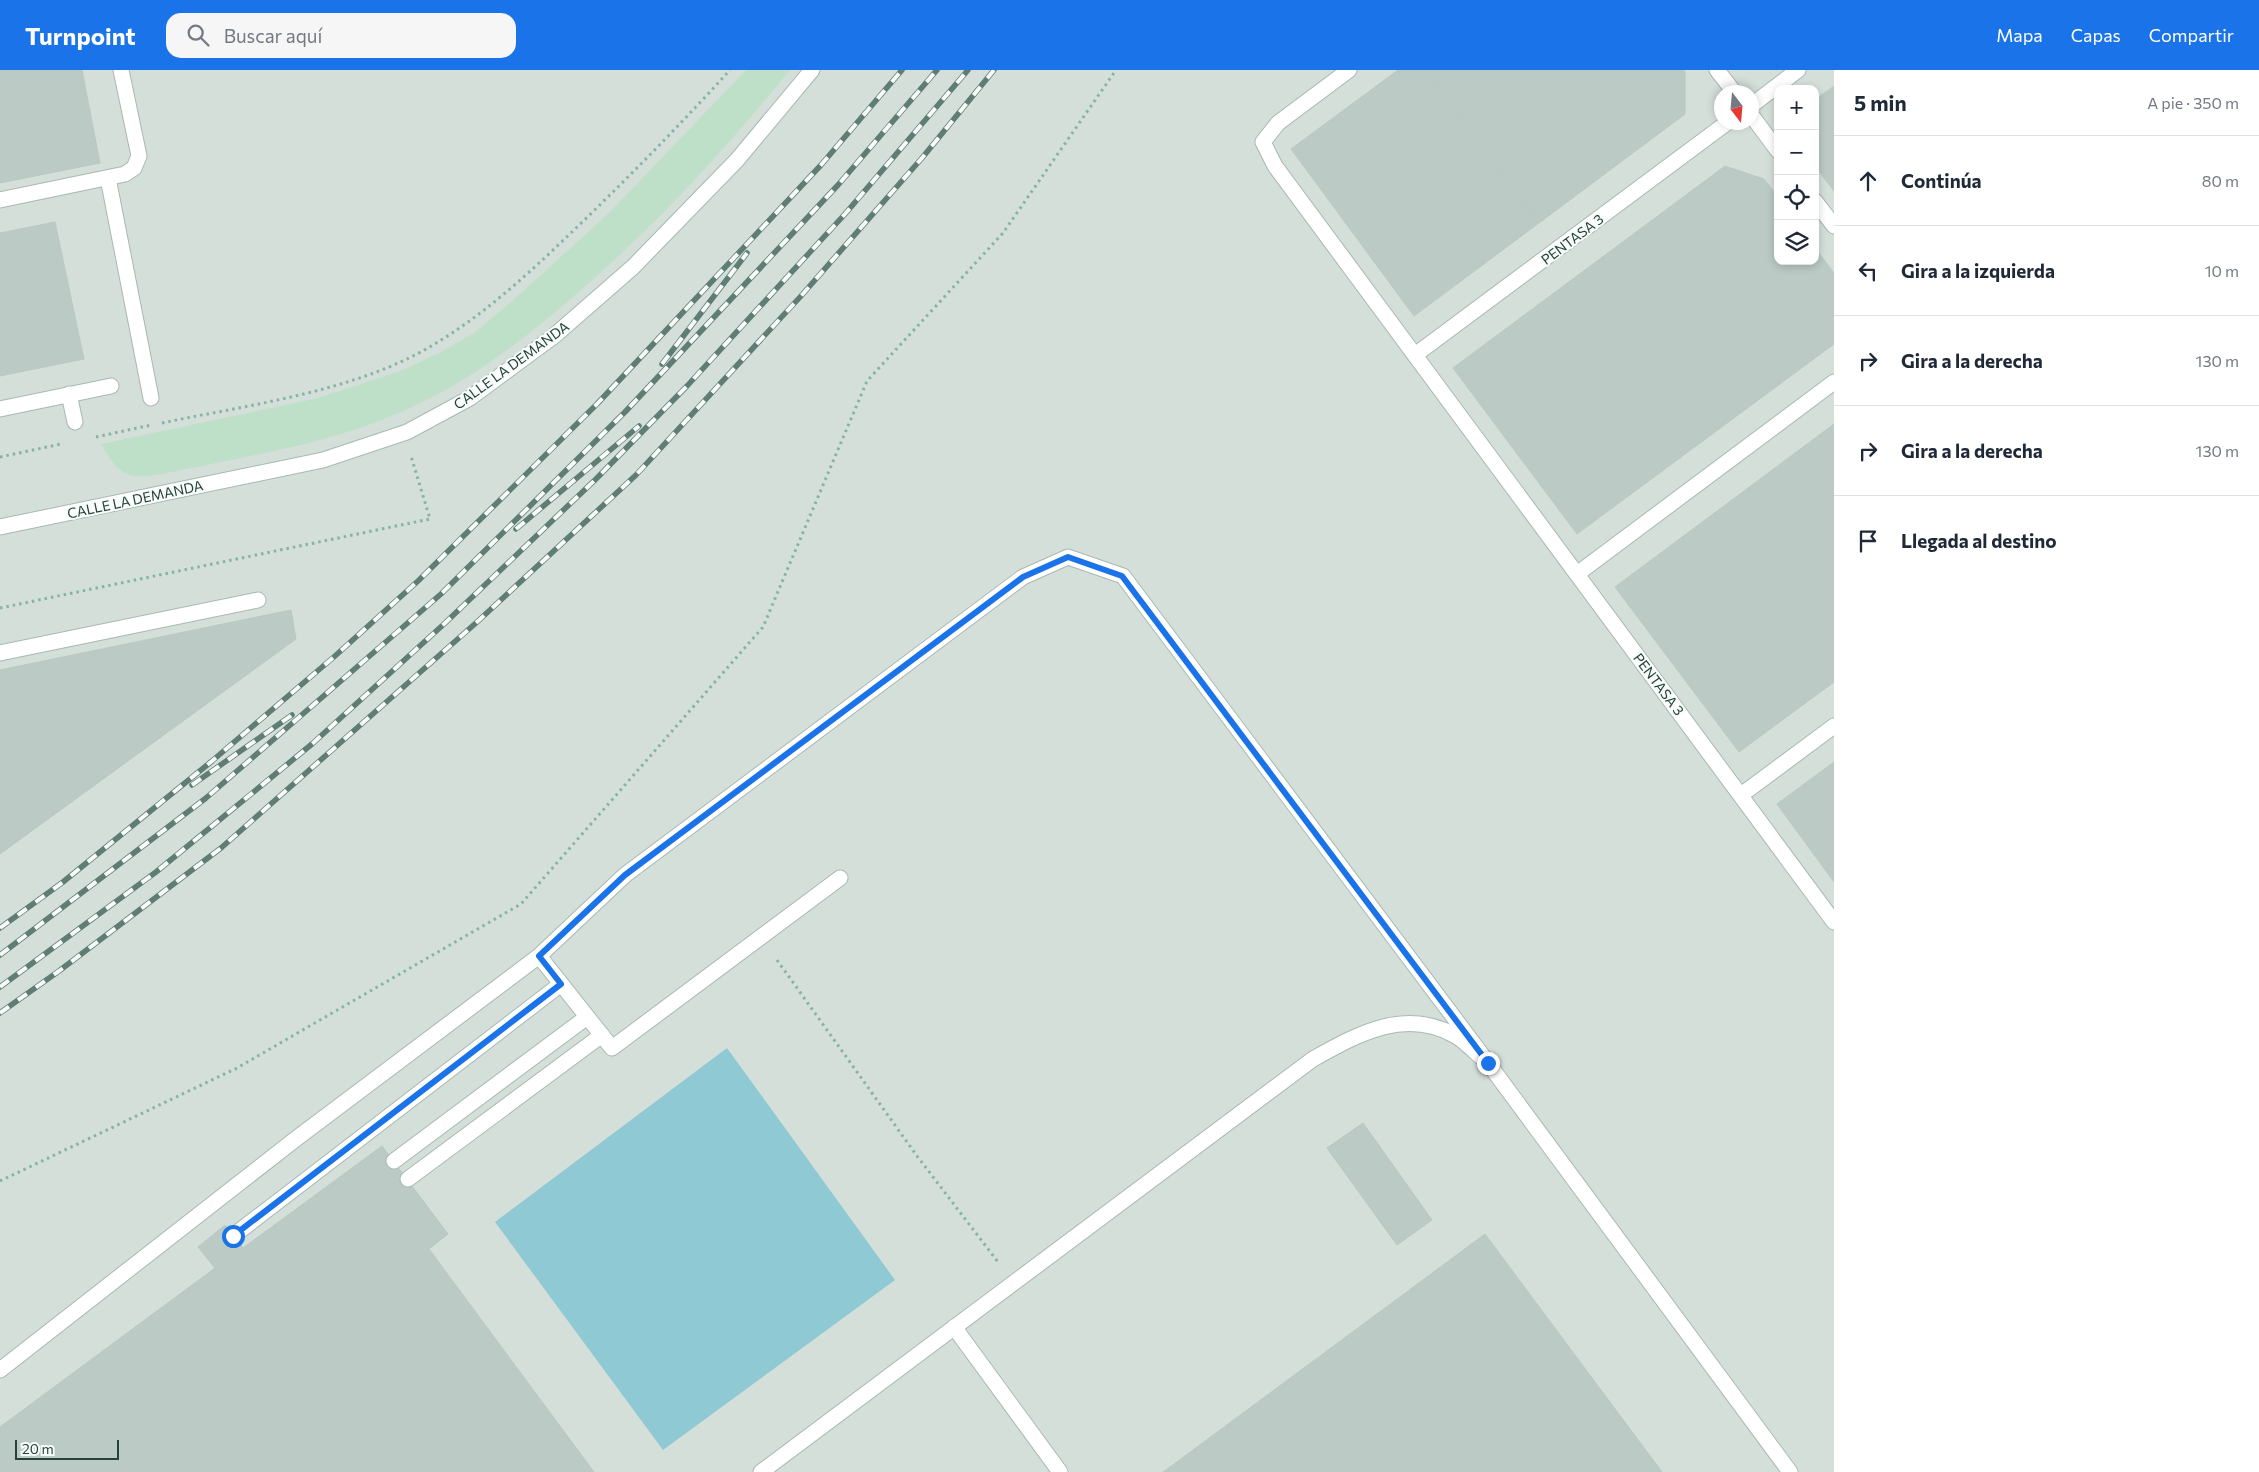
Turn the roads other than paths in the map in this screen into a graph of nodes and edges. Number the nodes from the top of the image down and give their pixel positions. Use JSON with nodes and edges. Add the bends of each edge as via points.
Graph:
{"nodes":[{"id":1,"x":121,"y":70,"type":"edge"},
{"id":2,"x":812,"y":70,"type":"edge"},
{"id":3,"x":1349,"y":70,"type":"edge"},
{"id":4,"x":1717,"y":70,"type":"edge"},
{"id":5,"x":1798,"y":70,"type":"edge"},
{"id":6,"x":1729,"y":85,"type":"edge"},
{"id":7,"x":1759,"y":100,"type":"edge"},
{"id":8,"x":1759,"y":125,"type":"edge"},
{"id":9,"x":1717,"y":130,"type":"edge"},
{"id":10,"x":1774,"y":146,"type":"edge"},
{"id":11,"x":108,"y":178,"type":"junction"},
{"id":12,"x":0,"y":200,"type":"edge"},
{"id":13,"x":1819,"y":206,"type":"edge"},
{"id":14,"x":1834,"y":226,"type":"edge"},
{"id":15,"x":1416,"y":355,"type":"junction"},
{"id":16,"x":1834,"y":382,"type":"edge"},
{"id":17,"x":111,"y":386,"type":"dead end"},
{"id":18,"x":69,"y":394,"type":"junction"},
{"id":19,"x":151,"y":398,"type":"dead end"},
{"id":20,"x":0,"y":409,"type":"edge"},
{"id":21,"x":75,"y":422,"type":"dead end"},
{"id":22,"x":0,"y":528,"type":"edge"},
{"id":23,"x":1577,"y":574,"type":"junction"},
{"id":24,"x":258,"y":600,"type":"dead end"},
{"id":25,"x":0,"y":654,"type":"edge"},
{"id":26,"x":1834,"y":726,"type":"edge"},
{"id":27,"x":1741,"y":795,"type":"junction"},
{"id":28,"x":840,"y":878,"type":"dead end"},
{"id":29,"x":1834,"y":922,"type":"edge"},
{"id":30,"x":539,"y":956,"type":"junction"},
{"id":31,"x":561,"y":984,"type":"junction"},
{"id":32,"x":587,"y":1017,"type":"junction"},
{"id":33,"x":602,"y":1035,"type":"junction"},
{"id":34,"x":1488,"y":1063,"type":"junction"},
{"id":35,"x":394,"y":1161,"type":"dead end"},
{"id":36,"x":408,"y":1179,"type":"dead end"},
{"id":37,"x":233,"y":1236,"type":"dead end"},
{"id":38,"x":954,"y":1327,"type":"junction"},
{"id":39,"x":0,"y":1370,"type":"edge"},
{"id":40,"x":761,"y":1472,"type":"edge"},
{"id":41,"x":1060,"y":1472,"type":"edge"},
{"id":42,"x":1790,"y":1472,"type":"edge"}],
"edges":[{"from":1,"to":11,"type":"street","via":[[139,156],[134,168]]},
{"from":2,"to":22,"type":"street","name":"CALLE LA DEMANDA","via":[[737,160],[633,267],[554,336],[470,398],[407,432],[323,460]]},
{"from":3,"to":15,"type":"street","name":"PENTASA 3","via":[[1278,123],[1263,142],[1275,166]]},
{"from":4,"to":6,"type":"street"},
{"from":5,"to":7,"type":"street"},
{"from":8,"to":10,"type":"street"},
{"from":9,"to":15,"type":"street","name":"PENTASA 3"},
{"from":11,"to":12,"type":"street"},
{"from":11,"to":19,"type":"street"},
{"from":13,"to":14,"type":"street"},
{"from":15,"to":23,"type":"street","name":"PENTASA 3"},
{"from":16,"to":23,"type":"street"},
{"from":17,"to":18,"type":"street"},
{"from":18,"to":20,"type":"street"},
{"from":18,"to":21,"type":"street"},
{"from":23,"to":27,"type":"street","name":"PENTASA 3"},
{"from":24,"to":25,"type":"street"},
{"from":26,"to":27,"type":"street"},
{"from":27,"to":29,"type":"street","name":"PENTASA 3"},
{"from":28,"to":33,"type":"street","via":[[612,1048]]},
{"from":30,"to":31,"type":"street"},
{"from":30,"to":34,"type":"street","via":[[625,875],[1023,577],[1068,557],[1122,576]]},
{"from":30,"to":39,"type":"street","via":[[297,1138]]},
{"from":31,"to":32,"type":"street"},
{"from":31,"to":37,"type":"street"},
{"from":32,"to":33,"type":"street"},
{"from":32,"to":35,"type":"street"},
{"from":33,"to":36,"type":"street"},
{"from":34,"to":38,"type":"street","via":[[1457,1037],[1431,1025],[1400,1023],[1359,1034],[1312,1059]]},
{"from":34,"to":42,"type":"street"},
{"from":38,"to":40,"type":"street"},
{"from":38,"to":41,"type":"street"}]}
